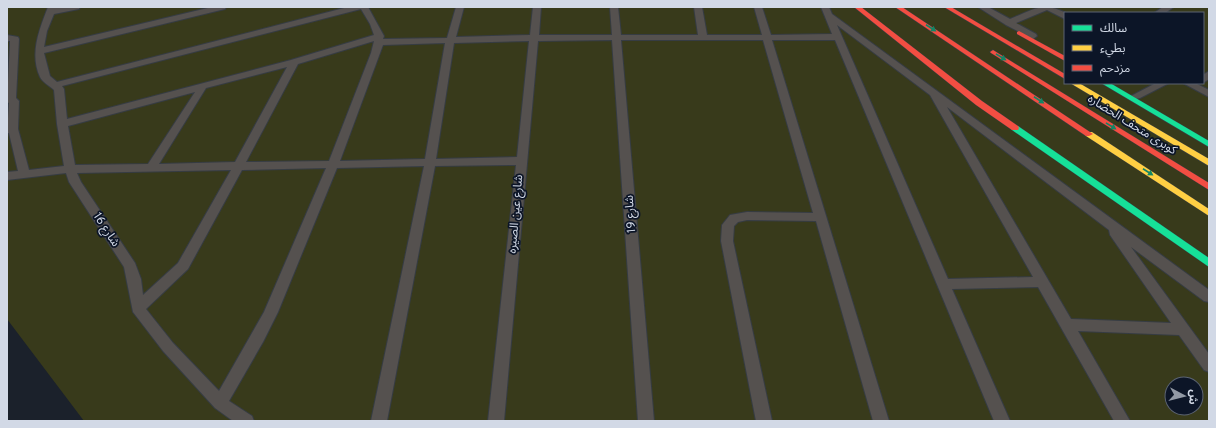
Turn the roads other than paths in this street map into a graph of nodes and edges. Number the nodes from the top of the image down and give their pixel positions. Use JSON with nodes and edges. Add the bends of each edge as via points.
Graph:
{"nodes":[{"id":1,"x":76,"y":7,"type":"edge"},
{"id":2,"x":222,"y":7,"type":"edge"},
{"id":3,"x":358,"y":7,"type":"edge"},
{"id":4,"x":364,"y":7,"type":"edge"},
{"id":5,"x":460,"y":7,"type":"edge"},
{"id":6,"x":537,"y":7,"type":"edge"},
{"id":7,"x":614,"y":7,"type":"edge"},
{"id":8,"x":698,"y":7,"type":"edge"},
{"id":9,"x":758,"y":7,"type":"edge"},
{"id":10,"x":857,"y":7,"type":"edge"},
{"id":11,"x":898,"y":7,"type":"edge"},
{"id":12,"x":947,"y":7,"type":"edge"},
{"id":13,"x":973,"y":7,"type":"edge"},
{"id":14,"x":982,"y":7,"type":"edge"},
{"id":15,"x":1047,"y":7,"type":"edge"},
{"id":16,"x":1170,"y":7,"type":"edge"},
{"id":17,"x":50,"y":10,"type":"edge"},
{"id":18,"x":827,"y":12,"type":"edge"},
{"id":19,"x":1160,"y":12,"type":"edge"},
{"id":20,"x":1064,"y":16,"type":"edge"},
{"id":21,"x":1009,"y":23,"type":"junction"},
{"id":22,"x":703,"y":37,"type":"junction"},
{"id":23,"x":768,"y":37,"type":"junction"},
{"id":24,"x":838,"y":37,"type":"junction"},
{"id":25,"x":7,"y":38,"type":"edge"},
{"id":26,"x":533,"y":38,"type":"junction"},
{"id":27,"x":380,"y":39,"type":"junction"},
{"id":28,"x":618,"y":39,"type":"junction"},
{"id":29,"x":450,"y":41,"type":"junction"},
{"id":30,"x":988,"y":49,"type":"dead end"},
{"id":31,"x":39,"y":51,"type":"junction"},
{"id":32,"x":1064,"y":54,"type":"edge"},
{"id":33,"x":1064,"y":58,"type":"edge"},
{"id":34,"x":294,"y":62,"type":"junction"},
{"id":35,"x":10,"y":63,"type":"edge"},
{"id":36,"x":1064,"y":76,"type":"edge"},
{"id":37,"x":1076,"y":84,"type":"edge"},
{"id":38,"x":1107,"y":84,"type":"edge"},
{"id":39,"x":1116,"y":84,"type":"edge"},
{"id":40,"x":1162,"y":84,"type":"edge"},
{"id":41,"x":1194,"y":84,"type":"edge"},
{"id":42,"x":56,"y":85,"type":"junction"},
{"id":43,"x":203,"y":86,"type":"junction"},
{"id":44,"x":933,"y":91,"type":"junction"},
{"id":45,"x":1209,"y":94,"type":"edge"},
{"id":46,"x":1136,"y":96,"type":"junction"},
{"id":47,"x":9,"y":99,"type":"edge"},
{"id":48,"x":62,"y":124,"type":"junction"},
{"id":49,"x":10,"y":130,"type":"edge"},
{"id":50,"x":1209,"y":138,"type":"edge"},
{"id":51,"x":1209,"y":144,"type":"edge"},
{"id":52,"x":521,"y":161,"type":"junction"},
{"id":53,"x":430,"y":163,"type":"junction"},
{"id":54,"x":1209,"y":163,"type":"edge"},
{"id":55,"x":333,"y":165,"type":"junction"},
{"id":56,"x":238,"y":166,"type":"junction"},
{"id":57,"x":152,"y":168,"type":"junction"},
{"id":58,"x":70,"y":169,"type":"junction"},
{"id":59,"x":24,"y":174,"type":"junction"},
{"id":60,"x":7,"y":176,"type":"edge"},
{"id":61,"x":1209,"y":187,"type":"edge"},
{"id":62,"x":1209,"y":213,"type":"edge"},
{"id":63,"x":820,"y":217,"type":"junction"},
{"id":64,"x":1108,"y":225,"type":"junction"},
{"id":65,"x":1209,"y":263,"type":"edge"},
{"id":66,"x":1042,"y":282,"type":"junction"},
{"id":67,"x":943,"y":284,"type":"junction"},
{"id":68,"x":1209,"y":297,"type":"edge"},
{"id":69,"x":138,"y":308,"type":"junction"},
{"id":70,"x":1067,"y":325,"type":"junction"},
{"id":71,"x":1183,"y":329,"type":"junction"},
{"id":72,"x":1209,"y":366,"type":"edge"},
{"id":73,"x":220,"y":403,"type":"junction"},
{"id":74,"x":246,"y":421,"type":"edge"},
{"id":75,"x":379,"y":421,"type":"edge"},
{"id":76,"x":496,"y":421,"type":"edge"},
{"id":77,"x":646,"y":421,"type":"edge"},
{"id":78,"x":764,"y":421,"type":"edge"},
{"id":79,"x":881,"y":421,"type":"edge"},
{"id":80,"x":1002,"y":421,"type":"edge"},
{"id":81,"x":1122,"y":421,"type":"edge"}],
"edges":[{"from":1,"to":17,"type":"lane"},
{"from":2,"to":31,"type":"lane"},
{"from":3,"to":42,"type":"lane"},
{"from":4,"to":27,"type":"lane"},
{"from":5,"to":29,"type":"lane"},
{"from":6,"to":26,"type":"lane","name":"شارع عين الصيره"},
{"from":7,"to":28,"type":"lane","name":"شارع 19"},
{"from":8,"to":22,"type":"lane"},
{"from":9,"to":23,"type":"lane"},
{"from":10,"to":65,"type":"main road","via":[[979,103]]},
{"from":11,"to":62,"type":"main road","one_way":true},
{"from":12,"to":36,"type":"main road"},
{"from":13,"to":33,"type":"main road"},
{"from":14,"to":21,"type":"lane"},
{"from":15,"to":20,"type":"lane"},
{"from":15,"to":21,"type":"lane"},
{"from":16,"to":19,"type":"lane"},
{"from":17,"to":31,"type":"lane","name":"شارع 16"},
{"from":18,"to":24,"type":"lane"},
{"from":18,"to":44,"type":"lane"},
{"from":21,"to":32,"type":"lane"},
{"from":22,"to":23,"type":"lane"},
{"from":22,"to":28,"type":"lane"},
{"from":23,"to":24,"type":"lane"},
{"from":23,"to":63,"type":"lane"},
{"from":24,"to":67,"type":"lane"},
{"from":25,"to":35,"type":"lane","via":[[15,40]]},
{"from":26,"to":28,"type":"lane"},
{"from":26,"to":29,"type":"lane"},
{"from":26,"to":52,"type":"lane","name":"شارع عين الصيره"},
{"from":27,"to":29,"type":"lane"},
{"from":27,"to":34,"type":"lane"},
{"from":27,"to":55,"type":"lane"},
{"from":28,"to":77,"type":"lane","name":"شارع 19"},
{"from":29,"to":53,"type":"lane"},
{"from":30,"to":61,"type":"main road","name":"كوبرى متحف الحضاره","one_way":true},
{"from":31,"to":42,"type":"lane","name":"شارع 16","via":[[45,77]]},
{"from":34,"to":43,"type":"lane"},
{"from":34,"to":56,"type":"lane"},
{"from":35,"to":47,"type":"lane"},
{"from":37,"to":54,"type":"main road","name":"كوبرى متحف الحضاره"},
{"from":38,"to":51,"type":"main road"},
{"from":39,"to":46,"type":"lane"},
{"from":40,"to":46,"type":"lane"},
{"from":41,"to":45,"type":"lane"},
{"from":42,"to":48,"type":"lane","name":"شارع 16","via":[[59,89]]},
{"from":43,"to":48,"type":"lane"},
{"from":43,"to":57,"type":"lane"},
{"from":44,"to":64,"type":"lane"},
{"from":44,"to":66,"type":"lane"},
{"from":46,"to":50,"type":"lane"},
{"from":47,"to":49,"type":"lane","via":[[15,105]]},
{"from":48,"to":58,"type":"lane","name":"شارع 16"},
{"from":49,"to":59,"type":"lane"},
{"from":52,"to":53,"type":"lane"},
{"from":52,"to":76,"type":"lane","name":"شارع عين الصيره"},
{"from":53,"to":55,"type":"lane"},
{"from":53,"to":75,"type":"lane"},
{"from":55,"to":56,"type":"lane"},
{"from":55,"to":73,"type":"lane","via":[[271,312]]},
{"from":56,"to":57,"type":"lane"},
{"from":56,"to":69,"type":"lane","via":[[183,266]]},
{"from":57,"to":58,"type":"lane"},
{"from":58,"to":59,"type":"lane"},
{"from":58,"to":69,"type":"lane","name":"شارع 16","via":[[75,182],[130,266]]},
{"from":59,"to":60,"type":"lane"},
{"from":63,"to":78,"type":"lane","via":[[747,216],[734,218],[728,225],[727,240]]},
{"from":63,"to":79,"type":"lane"},
{"from":64,"to":68,"type":"lane"},
{"from":64,"to":71,"type":"lane"},
{"from":66,"to":67,"type":"lane"},
{"from":66,"to":70,"type":"lane"},
{"from":67,"to":80,"type":"lane"},
{"from":69,"to":73,"type":"lane","name":"شارع 16","via":[[168,347]]},
{"from":70,"to":71,"type":"lane"},
{"from":70,"to":81,"type":"lane"},
{"from":71,"to":72,"type":"lane"},
{"from":73,"to":74,"type":"lane","name":"شارع 16"}]}
